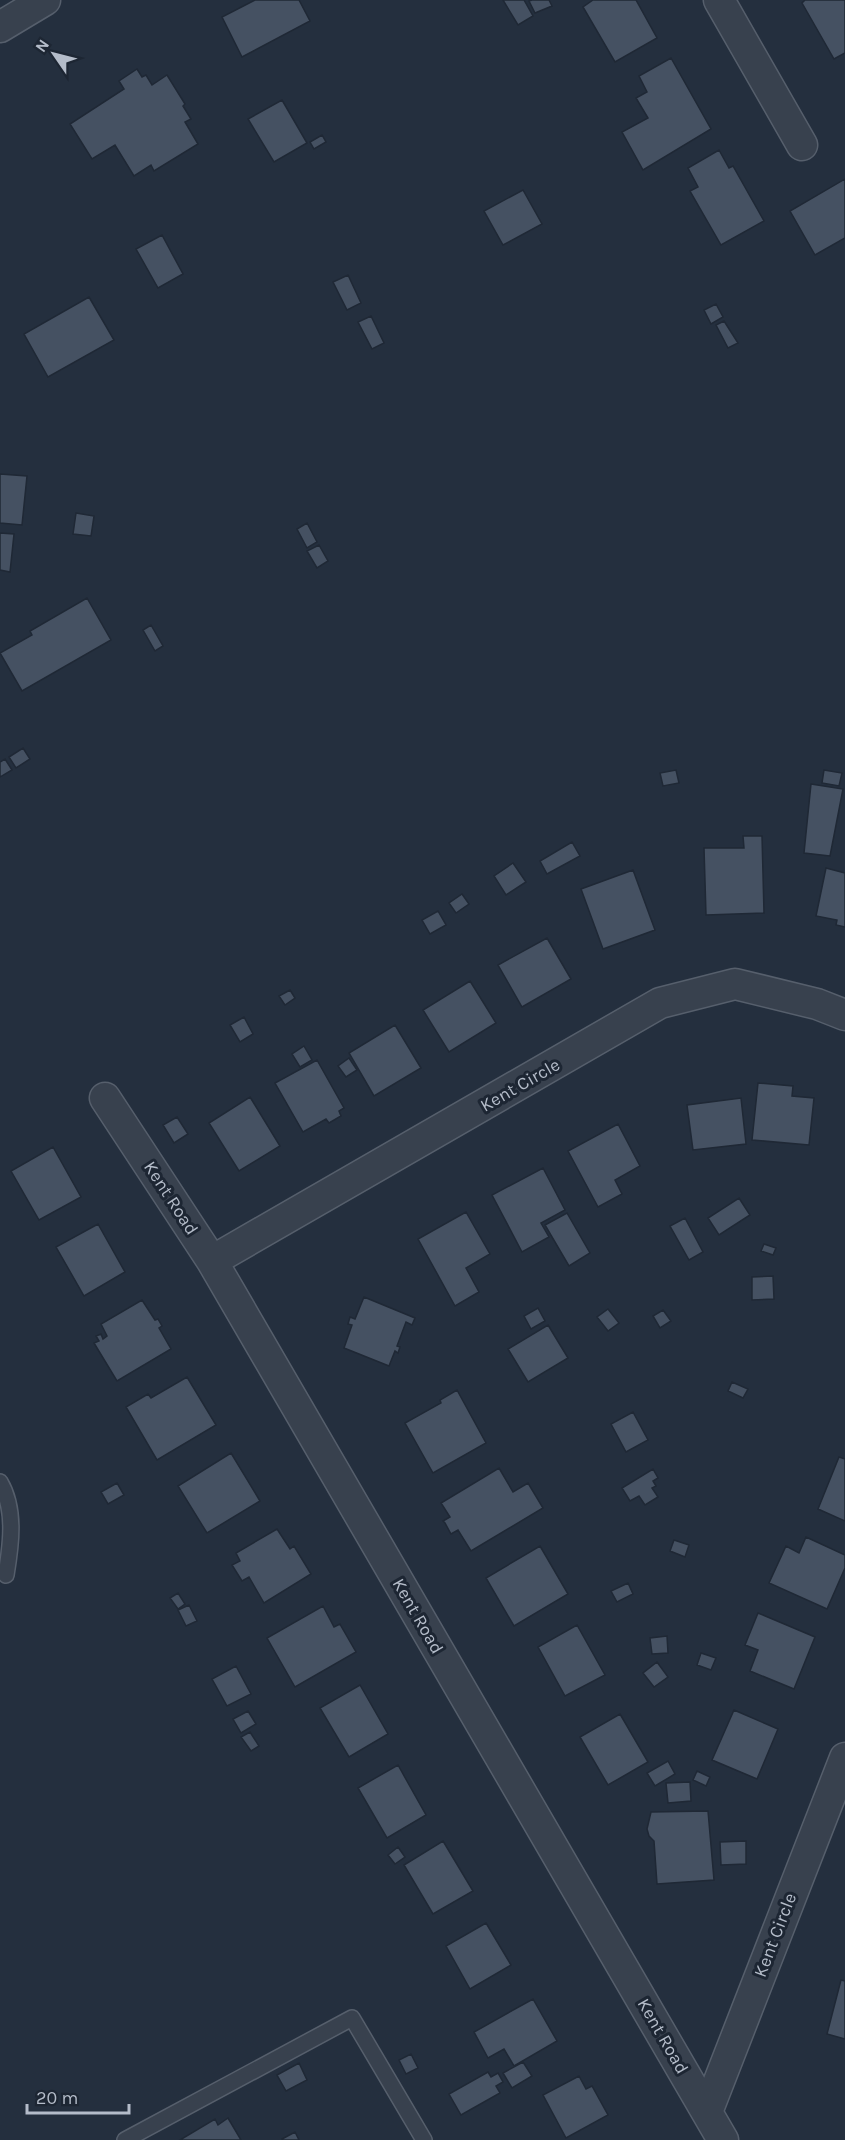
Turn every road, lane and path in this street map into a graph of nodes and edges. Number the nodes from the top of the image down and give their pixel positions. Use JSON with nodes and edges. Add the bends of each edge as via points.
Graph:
{"nodes":[{"id":1,"x":45,"y":0,"type":"edge"},
{"id":2,"x":719,"y":0,"type":"edge"},
{"id":3,"x":0,"y":27,"type":"edge"},
{"id":4,"x":802,"y":144,"type":"dead end"},
{"id":5,"x":845,"y":1015,"type":"edge"},
{"id":6,"x":105,"y":1098,"type":"dead end"},
{"id":7,"x":212,"y":1261,"type":"junction"},
{"id":8,"x":0,"y":1482,"type":"edge"},
{"id":9,"x":6,"y":1575,"type":"dead end"},
{"id":10,"x":845,"y":1758,"type":"edge"},
{"id":11,"x":707,"y":2112,"type":"junction"},
{"id":12,"x":125,"y":2140,"type":"edge"},
{"id":13,"x":424,"y":2140,"type":"edge"},
{"id":14,"x":723,"y":2140,"type":"edge"}],
"edges":[{"from":1,"to":3,"type":"street"},
{"from":2,"to":4,"type":"street"},
{"from":5,"to":7,"type":"street","name":"Kent Circle","via":[[735,984],[660,1003]]},
{"from":6,"to":7,"type":"street","name":"Kent Road"},
{"from":7,"to":11,"type":"street","name":"Kent Road"},
{"from":8,"to":9,"type":"lane","via":[[6,1492],[12,1538]]},
{"from":10,"to":11,"type":"street","name":"Kent Circle"},
{"from":11,"to":14,"type":"street","name":"Kent Road"},
{"from":12,"to":13,"type":"lane","via":[[352,2018]]}]}
